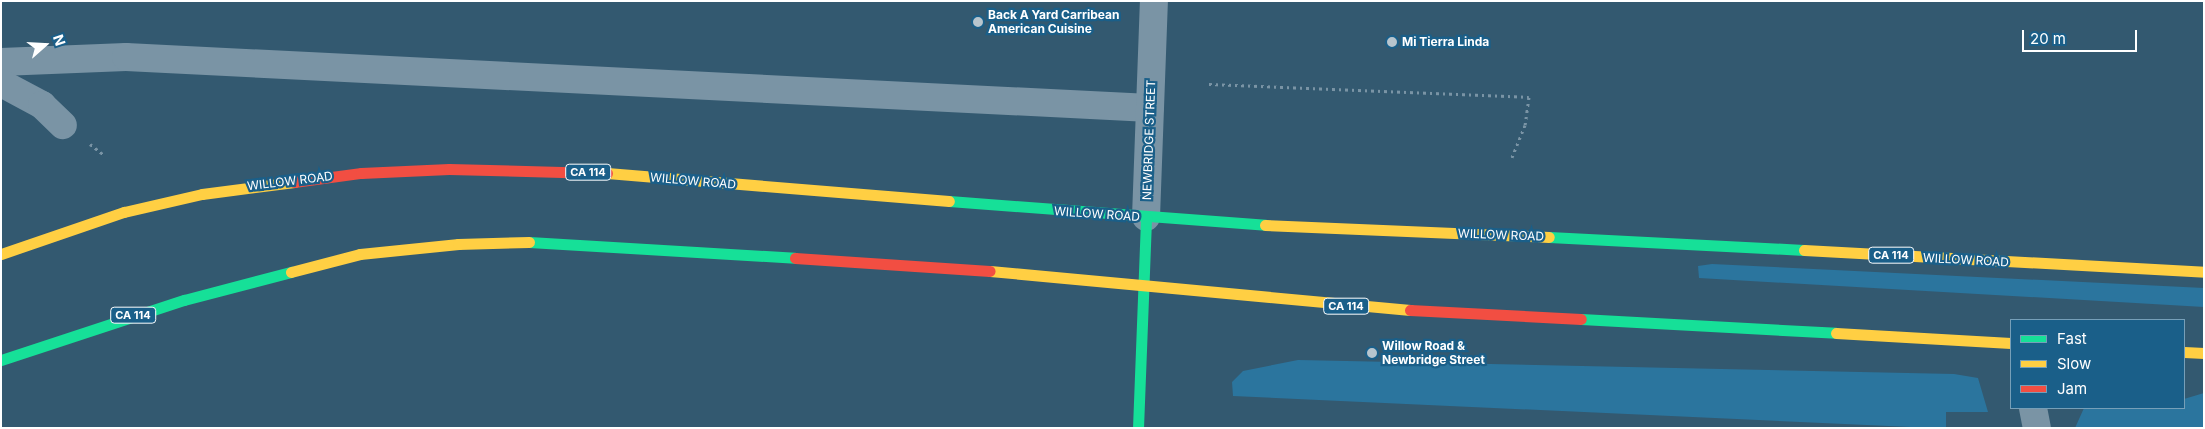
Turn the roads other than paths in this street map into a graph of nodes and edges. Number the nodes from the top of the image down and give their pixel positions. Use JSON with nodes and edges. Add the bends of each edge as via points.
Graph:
{"nodes":[{"id":1,"x":1154,"y":1,"type":"edge"},
{"id":2,"x":1,"y":62,"type":"edge"},
{"id":3,"x":1,"y":83,"type":"edge"},
{"id":4,"x":1150,"y":108,"type":"junction"},
{"id":5,"x":63,"y":125,"type":"dead end"},
{"id":6,"x":1146,"y":217,"type":"junction"},
{"id":7,"x":1,"y":254,"type":"edge"},
{"id":8,"x":2204,"y":272,"type":"edge"},
{"id":9,"x":1144,"y":287,"type":"junction"},
{"id":10,"x":2010,"y":343,"type":"edge"},
{"id":11,"x":2185,"y":352,"type":"edge"},
{"id":12,"x":2204,"y":353,"type":"edge"},
{"id":13,"x":1,"y":360,"type":"edge"},
{"id":14,"x":2033,"y":409,"type":"edge"},
{"id":15,"x":1138,"y":428,"type":"edge"},
{"id":16,"x":2036,"y":428,"type":"edge"}],
"edges":[{"from":1,"to":4,"type":"street","name":"NEWBRIDGE STREET"},
{"from":2,"to":4,"type":"street","via":[[126,57]]},
{"from":3,"to":5,"type":"street","via":[[42,105]]},
{"from":4,"to":6,"type":"street","name":"NEWBRIDGE STREET"},
{"from":6,"to":7,"type":"main road","name":"WILLOW ROAD","number":"CA 114","via":[[568,170],[449,169],[361,173],[202,194],[124,212]]},
{"from":6,"to":8,"type":"main road","name":"WILLOW ROAD","number":"CA 114"},
{"from":6,"to":9,"type":"main road","name":"NEWBRIDGE STREET"},
{"from":9,"to":10,"type":"main road","number":"CA 114","via":[[1384,309]]},
{"from":9,"to":13,"type":"main road","number":"CA 114","via":[[1051,275],[662,248],[544,242],[458,244],[360,254],[268,277],[114,321]]},
{"from":9,"to":15,"type":"main road","name":"NEWBRIDGE STREET"},
{"from":11,"to":12,"type":"main road"},
{"from":14,"to":16,"type":"street"}]}
